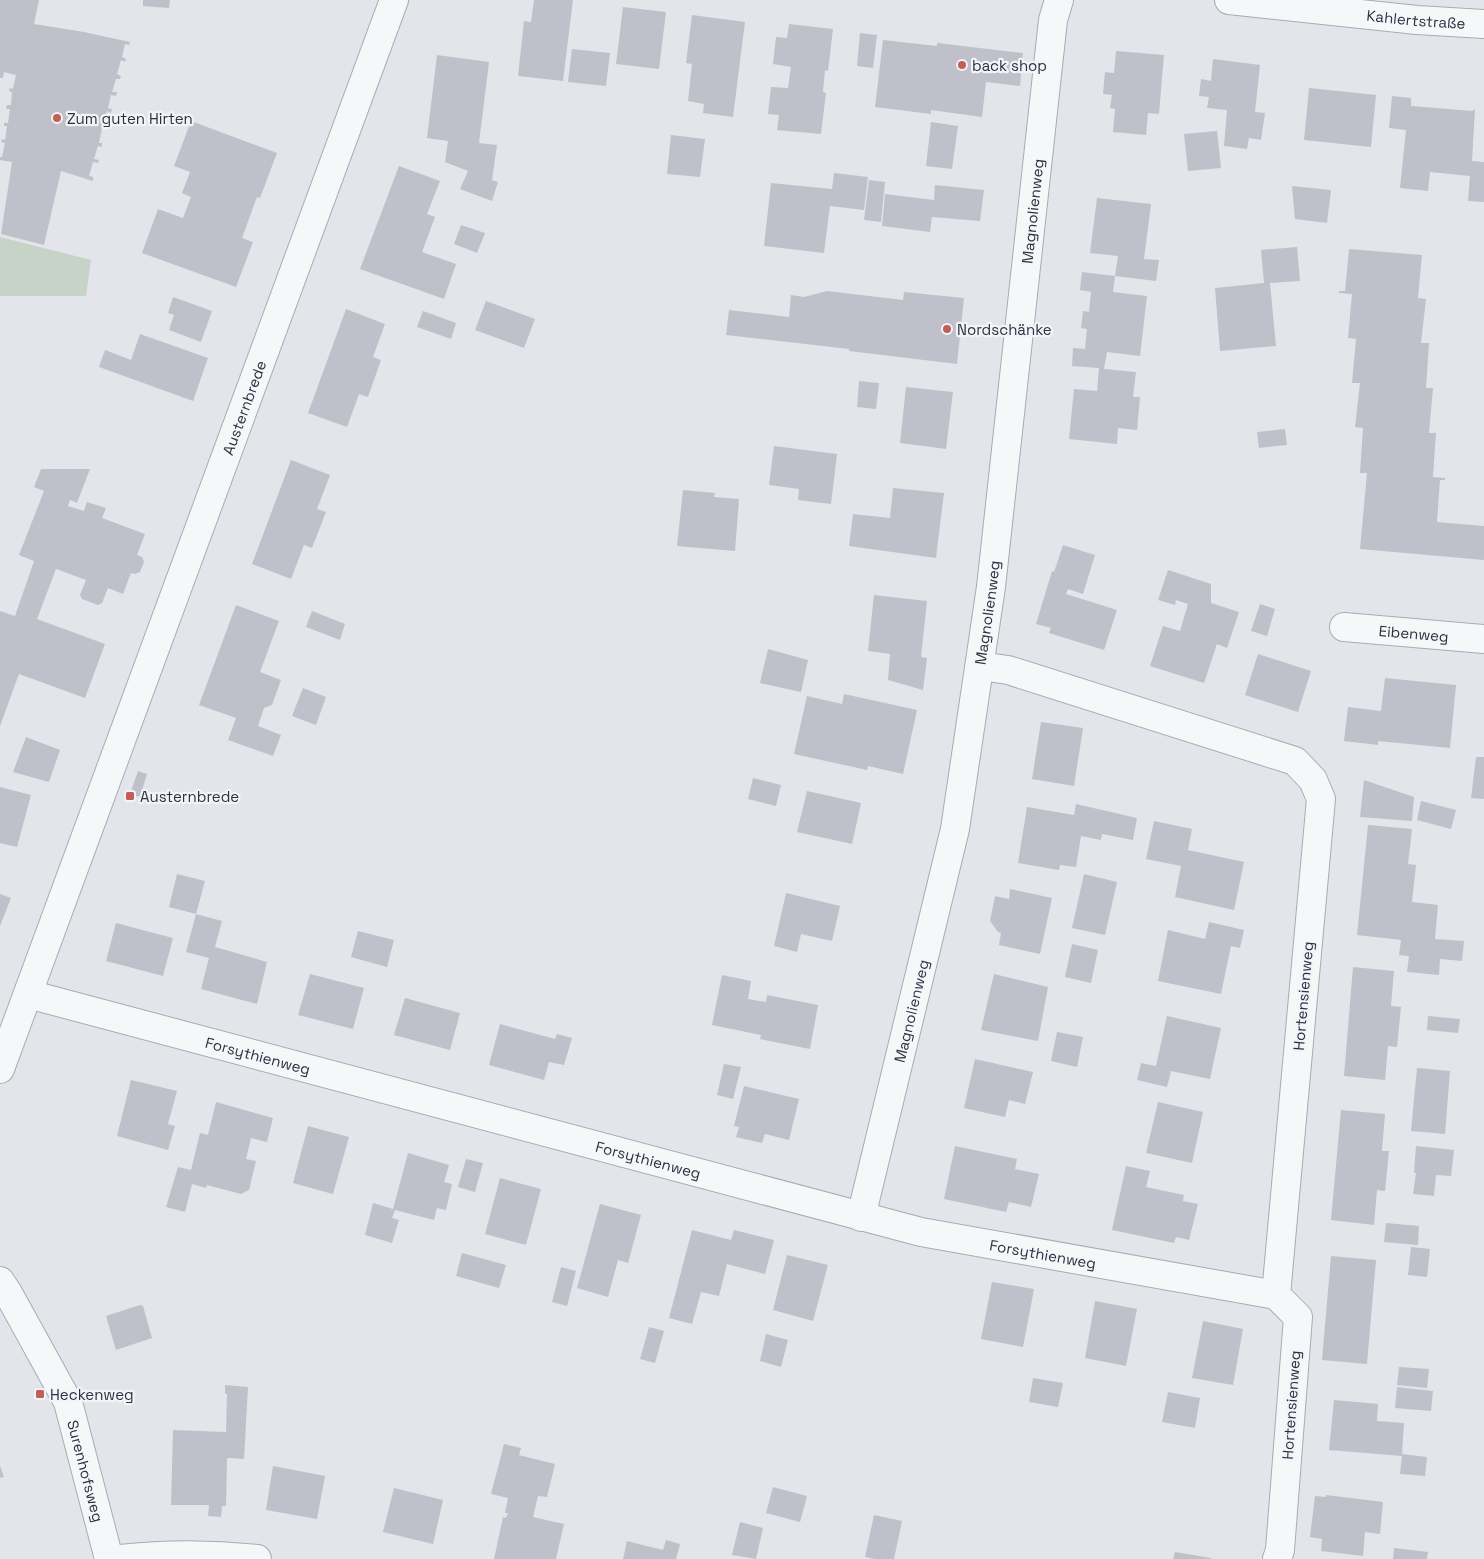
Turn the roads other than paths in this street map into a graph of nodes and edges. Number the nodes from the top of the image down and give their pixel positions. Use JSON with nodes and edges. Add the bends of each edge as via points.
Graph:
{"nodes":[{"id":1,"x":394,"y":0,"type":"edge"},
{"id":2,"x":1059,"y":0,"type":"edge"},
{"id":3,"x":1229,"y":0,"type":"edge"},
{"id":4,"x":1484,"y":24,"type":"edge"},
{"id":5,"x":1344,"y":627,"type":"dead end"},
{"id":6,"x":1484,"y":639,"type":"edge"},
{"id":7,"x":980,"y":666,"type":"junction"},
{"id":8,"x":28,"y":994,"type":"junction"},
{"id":9,"x":0,"y":1070,"type":"edge"},
{"id":10,"x":861,"y":1217,"type":"junction"},
{"id":11,"x":0,"y":1281,"type":"edge"},
{"id":12,"x":1276,"y":1295,"type":"junction"},
{"id":13,"x":109,"y":1559,"type":"edge"},
{"id":14,"x":120,"y":1559,"type":"edge"},
{"id":15,"x":257,"y":1559,"type":"edge"},
{"id":16,"x":1277,"y":1559,"type":"edge"}],
"edges":[{"from":1,"to":8,"type":"street","name":"Austernbrede"},
{"from":2,"to":7,"type":"street","name":"Magnolienweg","via":[[1054,15]]},
{"from":3,"to":4,"type":"street","name":"Kahlertstraße"},
{"from":5,"to":6,"type":"street","name":"Eibenweg"},
{"from":7,"to":10,"type":"street","name":"Magnolienweg","via":[[955,829]]},
{"from":7,"to":12,"type":"street","name":"Hortensienweg","via":[[1008,670],[1295,761],[1313,780],[1322,799]]},
{"from":8,"to":9,"type":"street","name":"Austernbrede"},
{"from":8,"to":10,"type":"street","name":"Forsythienweg"},
{"from":10,"to":12,"type":"street","name":"Forsythienweg","via":[[921,1232]]},
{"from":11,"to":13,"type":"street","name":"Surenhofsweg","via":[[68,1402]]},
{"from":12,"to":16,"type":"street","name":"Hortensienweg","via":[[1298,1317]]},
{"from":14,"to":15,"type":"street","via":[[144,1556]]}]}
